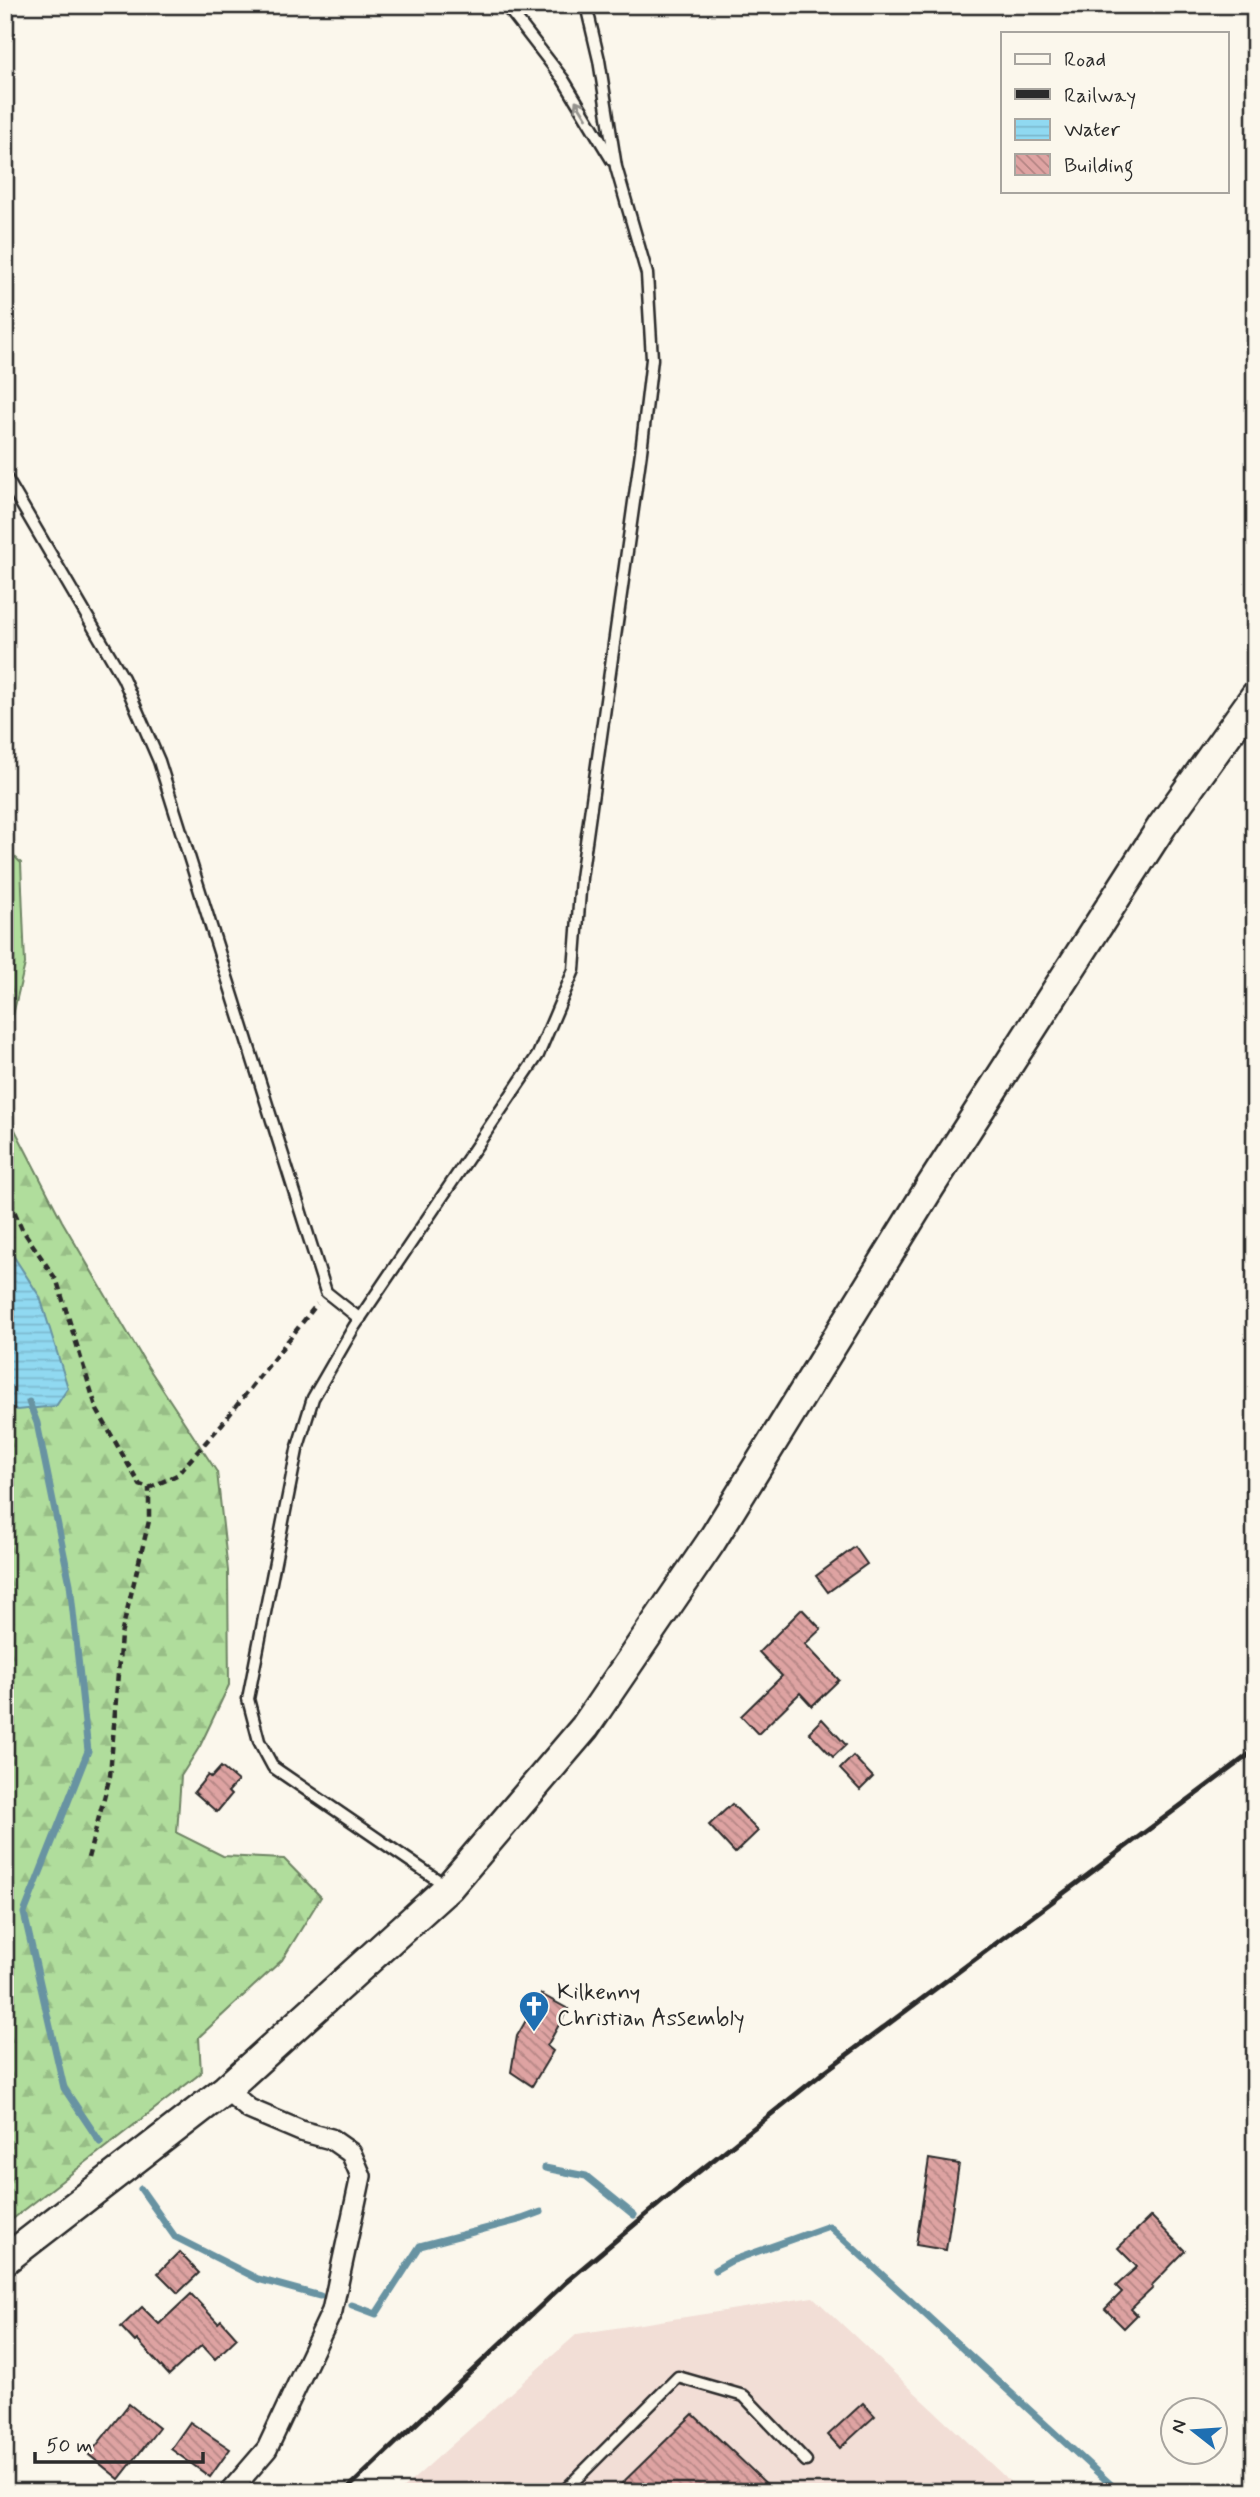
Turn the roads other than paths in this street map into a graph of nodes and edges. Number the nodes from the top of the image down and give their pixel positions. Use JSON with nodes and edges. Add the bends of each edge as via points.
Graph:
{"nodes":[{"id":1,"x":503,"y":5,"type":"edge"},
{"id":2,"x":533,"y":5,"type":"edge"},
{"id":3,"x":586,"y":5,"type":"edge"},
{"id":4,"x":512,"y":13,"type":"junction"},
{"id":5,"x":616,"y":167,"type":"junction"},
{"id":6,"x":5,"y":476,"type":"edge"},
{"id":7,"x":1255,"y":696,"type":"edge"},
{"id":8,"x":360,"y":1319,"type":"junction"},
{"id":9,"x":449,"y":1887,"type":"junction"},
{"id":10,"x":226,"y":2089,"type":"junction"},
{"id":11,"x":5,"y":2260,"type":"edge"},
{"id":12,"x":806,"y":2461,"type":"dead end"},
{"id":13,"x":230,"y":2492,"type":"edge"},
{"id":14,"x":563,"y":2492,"type":"edge"}],
"edges":[{"from":1,"to":4,"type":"lane"},
{"from":2,"to":4,"type":"lane"},
{"from":3,"to":5,"type":"lane"},
{"from":5,"to":4,"type":"lane","one_way":true,"via":[[562,79]]},
{"from":5,"to":8,"type":"lane","via":[[647,274],[652,359],[581,878],[574,970],[538,1055]]},
{"from":6,"to":8,"type":"lane","via":[[123,678],[159,761],[326,1292]]},
{"from":7,"to":9,"type":"main road","via":[[1162,826],[945,1163],[711,1542],[585,1727]]},
{"from":8,"to":9,"type":"lane","via":[[313,1398],[297,1450],[248,1699],[259,1741],[273,1767]]},
{"from":9,"to":10,"type":"main road"},
{"from":10,"to":11,"type":"main road"},
{"from":10,"to":13,"type":"street","via":[[249,2109],[331,2139],[351,2153],[361,2176],[332,2311],[267,2449]]},
{"from":12,"to":14,"type":"lane","via":[[744,2396],[678,2377]]}]}
